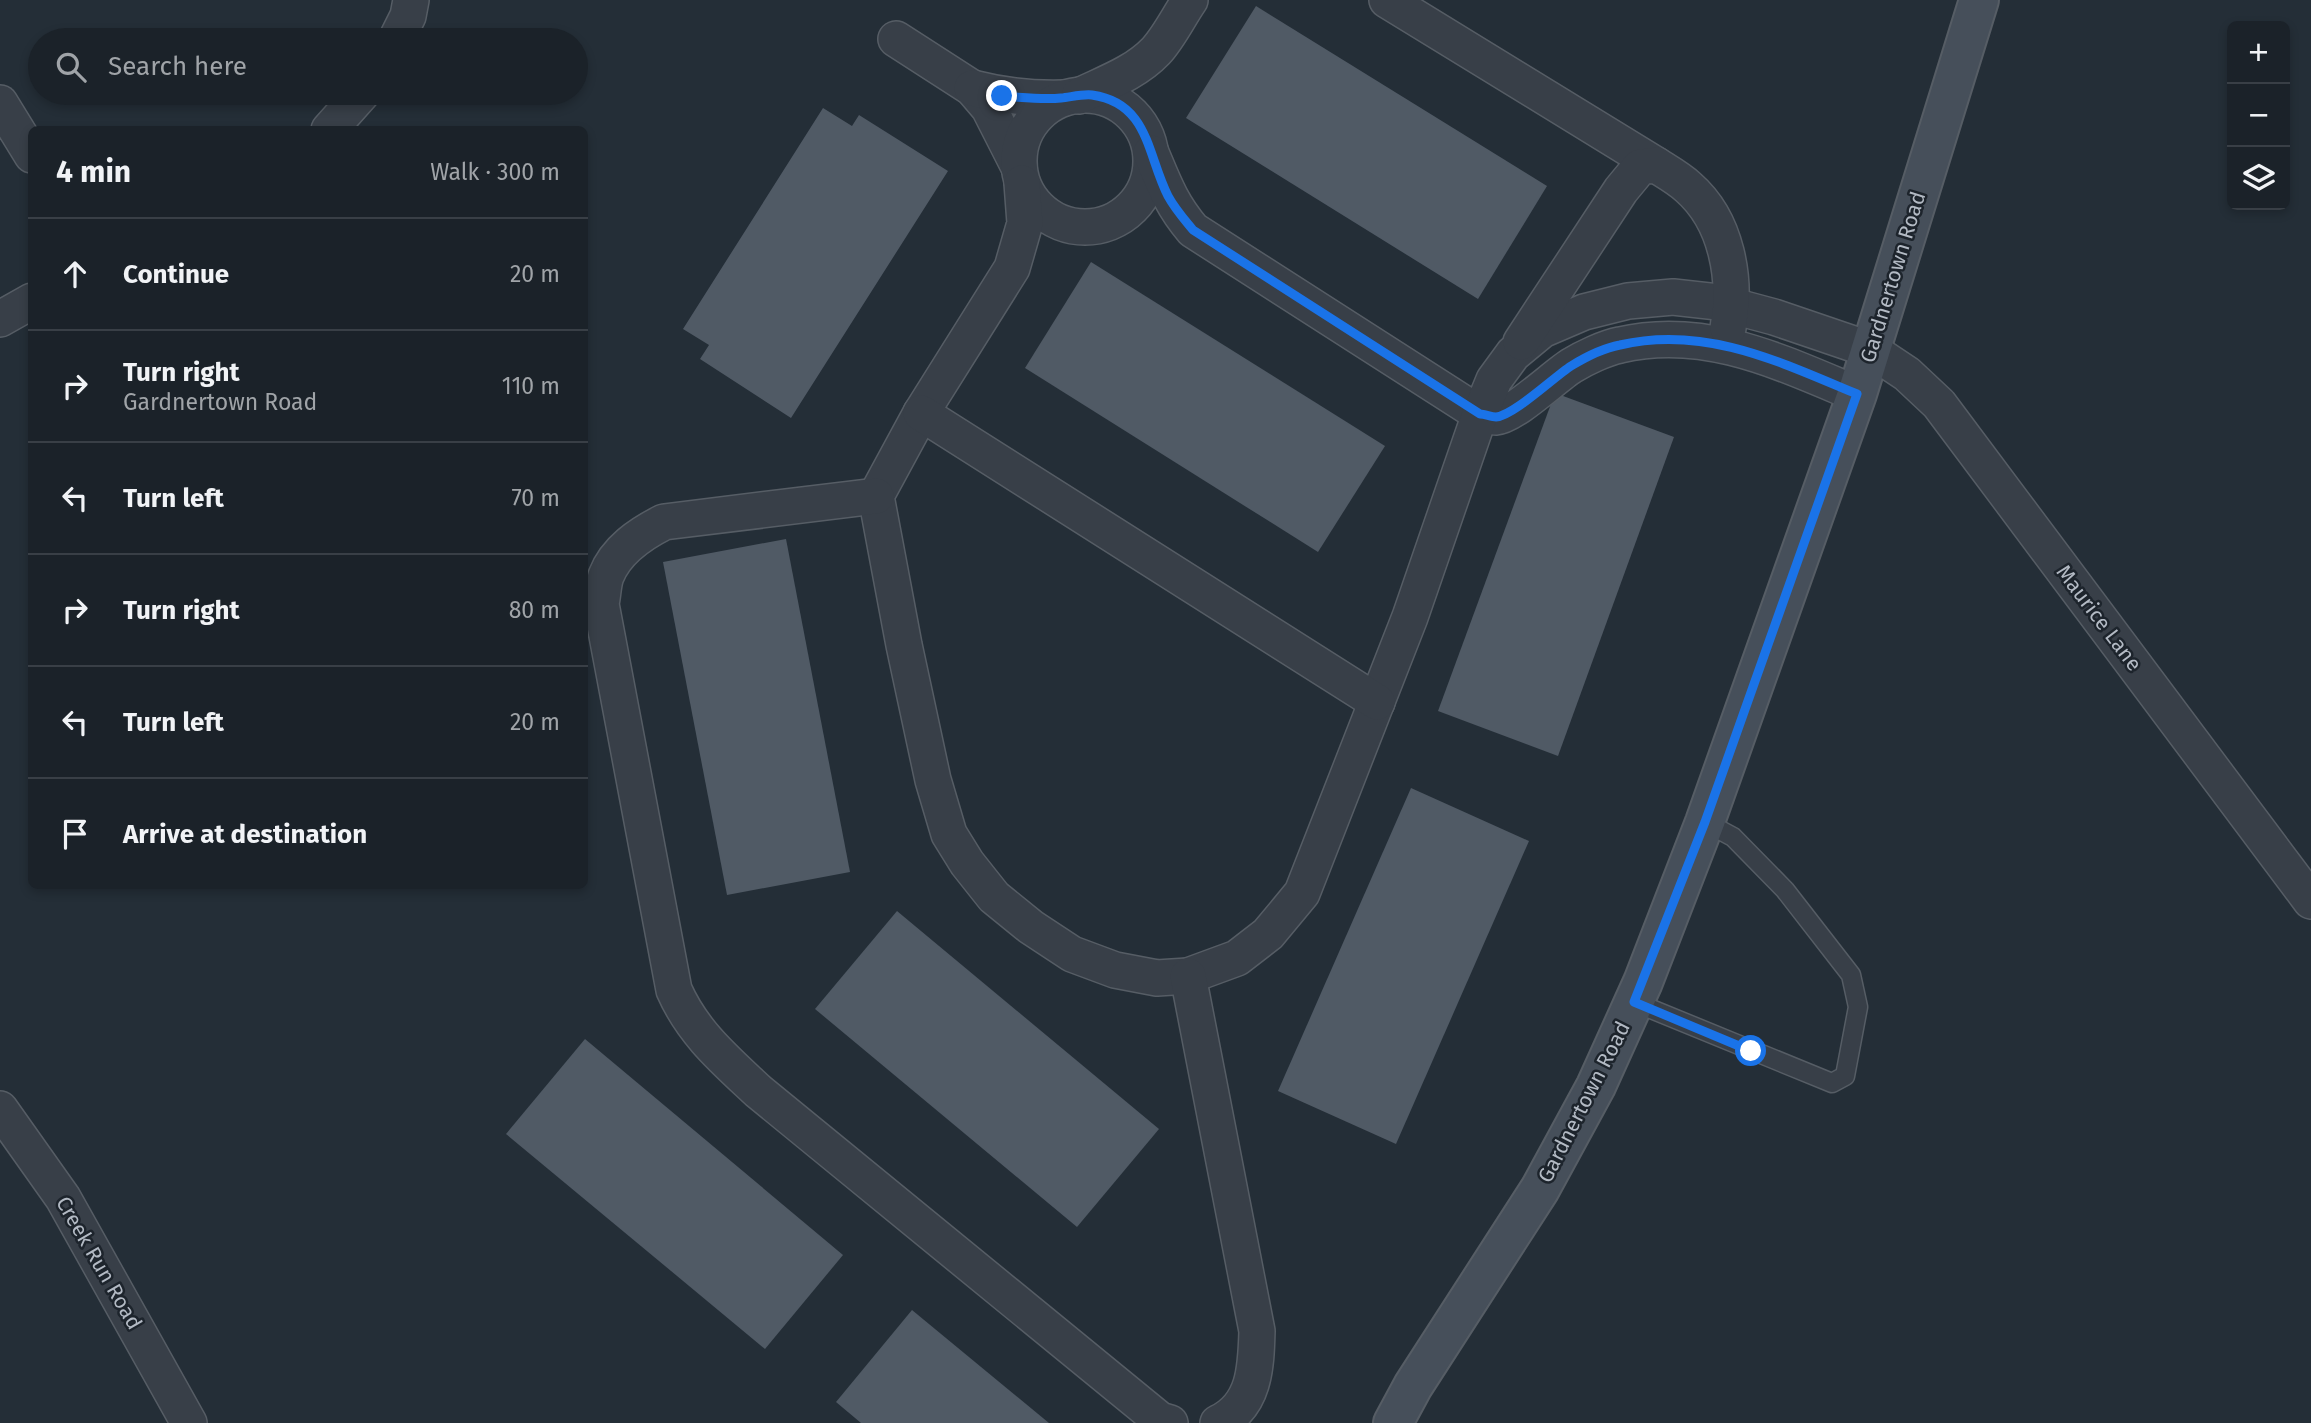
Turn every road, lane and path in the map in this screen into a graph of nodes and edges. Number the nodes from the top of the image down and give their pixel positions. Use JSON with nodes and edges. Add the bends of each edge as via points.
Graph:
{"nodes":[{"id":1,"x":411,"y":0,"type":"edge"},
{"id":2,"x":1190,"y":0,"type":"edge"},
{"id":3,"x":1387,"y":0,"type":"edge"},
{"id":4,"x":1979,"y":0,"type":"edge"},
{"id":5,"x":402,"y":28,"type":"edge"},
{"id":6,"x":897,"y":39,"type":"dead end"},
{"id":7,"x":1156,"y":51,"type":"junction"},
{"id":8,"x":972,"y":88,"type":"junction"},
{"id":9,"x":1071,"y":97,"type":"junction"},
{"id":10,"x":0,"y":103,"type":"edge"},
{"id":11,"x":351,"y":105,"type":"edge"},
{"id":12,"x":333,"y":126,"type":"edge"},
{"id":13,"x":1147,"y":142,"type":"junction"},
{"id":14,"x":28,"y":148,"type":"edge"},
{"id":15,"x":1656,"y":165,"type":"junction"},
{"id":16,"x":1021,"y":175,"type":"junction"},
{"id":17,"x":1099,"y":225,"type":"junction"},
{"id":18,"x":1193,"y":230,"type":"junction"},
{"id":19,"x":1012,"y":268,"type":"junction"},
{"id":20,"x":28,"y":304,"type":"edge"},
{"id":21,"x":1732,"y":305,"type":"junction"},
{"id":22,"x":0,"y":318,"type":"edge"},
{"id":23,"x":1724,"y":345,"type":"junction"},
{"id":24,"x":1871,"y":350,"type":"junction"},
{"id":25,"x":1513,"y":354,"type":"junction"},
{"id":26,"x":1857,"y":394,"type":"junction"},
{"id":27,"x":921,"y":412,"type":"junction"},
{"id":28,"x":1480,"y":414,"type":"junction"},
{"id":29,"x":876,"y":496,"type":"junction"},
{"id":30,"x":1377,"y":702,"type":"junction"},
{"id":31,"x":1705,"y":822,"type":"junction"},
{"id":32,"x":2311,"y":901,"type":"edge"},
{"id":33,"x":1188,"y":976,"type":"junction"},
{"id":34,"x":1634,"y":1002,"type":"junction"},
{"id":35,"x":0,"y":1109,"type":"edge"},
{"id":36,"x":189,"y":1423,"type":"edge"},
{"id":37,"x":1170,"y":1423,"type":"edge"},
{"id":38,"x":1218,"y":1423,"type":"edge"},
{"id":39,"x":1393,"y":1423,"type":"edge"}],
"edges":[{"from":1,"to":5,"type":"street"},
{"from":2,"to":7,"type":"street"},
{"from":3,"to":15,"type":"street"},
{"from":4,"to":24,"type":"street","name":"Gardnertown Road"},
{"from":6,"to":8,"type":"street"},
{"from":7,"to":9,"type":"street","via":[[1119,78]]},
{"from":7,"to":13,"type":"street","via":[[1149,81]]},
{"from":8,"to":9,"type":"street","via":[[1031,99]]},
{"from":8,"to":16,"type":"street","via":[[989,108]]},
{"from":9,"to":13,"type":"street","via":[[1112,100],[1131,113]]},
{"from":9,"to":16,"type":"street","via":[[1047,106],[1031,122],[1018,162]]},
{"from":10,"to":14,"type":"street"},
{"from":11,"to":12,"type":"street"},
{"from":13,"to":17,"type":"street","via":[[1150,176],[1141,197],[1126,212]]},
{"from":13,"to":18,"type":"street","via":[[1167,193]]},
{"from":15,"to":21,"type":"street","via":[[1690,188],[1712,216],[1731,273]]},
{"from":15,"to":25,"type":"street","via":[[1640,167],[1621,190]]},
{"from":16,"to":17,"type":"street","via":[[1032,201],[1048,216],[1067,225]]},
{"from":16,"to":19,"type":"street","via":[[1025,223]]},
{"from":17,"to":18,"type":"street","via":[[1148,220]]},
{"from":17,"to":19,"type":"street","via":[[1034,251]]},
{"from":18,"to":28,"type":"street"},
{"from":19,"to":27,"type":"street"},
{"from":20,"to":22,"type":"street"},
{"from":21,"to":23,"type":"street"},
{"from":21,"to":24,"type":"street","name":"Maurice Lane"},
{"from":21,"to":25,"type":"street","name":"Maurice Lane","via":[[1673,297],[1628,301],[1542,330]]},
{"from":23,"to":26,"type":"street"},
{"from":23,"to":28,"type":"street","via":[[1659,338],[1618,345],[1573,365],[1513,410],[1497,417]]},
{"from":24,"to":26,"type":"street","name":"Gardnertown Road"},
{"from":24,"to":32,"type":"street","name":"Maurice Lane","via":[[1907,374],[1939,404]]},
{"from":25,"to":28,"type":"street","via":[[1494,380]]},
{"from":26,"to":31,"type":"street","name":"Gardnertown Road"},
{"from":27,"to":29,"type":"street"},
{"from":27,"to":30,"type":"street"},
{"from":28,"to":30,"type":"street"},
{"from":29,"to":33,"type":"street","via":[[933,780],[949,834],[967,863],[994,897],[1072,954],[1115,970],[1157,978]]},
{"from":29,"to":37,"type":"street","via":[[664,522],[625,548],[606,576],[601,604],[674,990],[684,1013],[711,1047],[758,1091],[1160,1420]]},
{"from":30,"to":33,"type":"street","via":[[1302,893],[1268,934],[1237,958]]},
{"from":31,"to":34,"type":"street","name":"Gardnertown Road"},
{"from":31,"to":34,"type":"lane","via":[[1733,837],[1785,890],[1851,975],[1858,1007],[1845,1076],[1832,1083]]},
{"from":33,"to":38,"type":"street","via":[[1258,1331],[1248,1395],[1232,1417]]},
{"from":34,"to":39,"type":"street","name":"Gardnertown Road","via":[[1541,1189]]},
{"from":35,"to":36,"type":"street","name":"Creek Run Road","via":[[63,1198]]}]}
